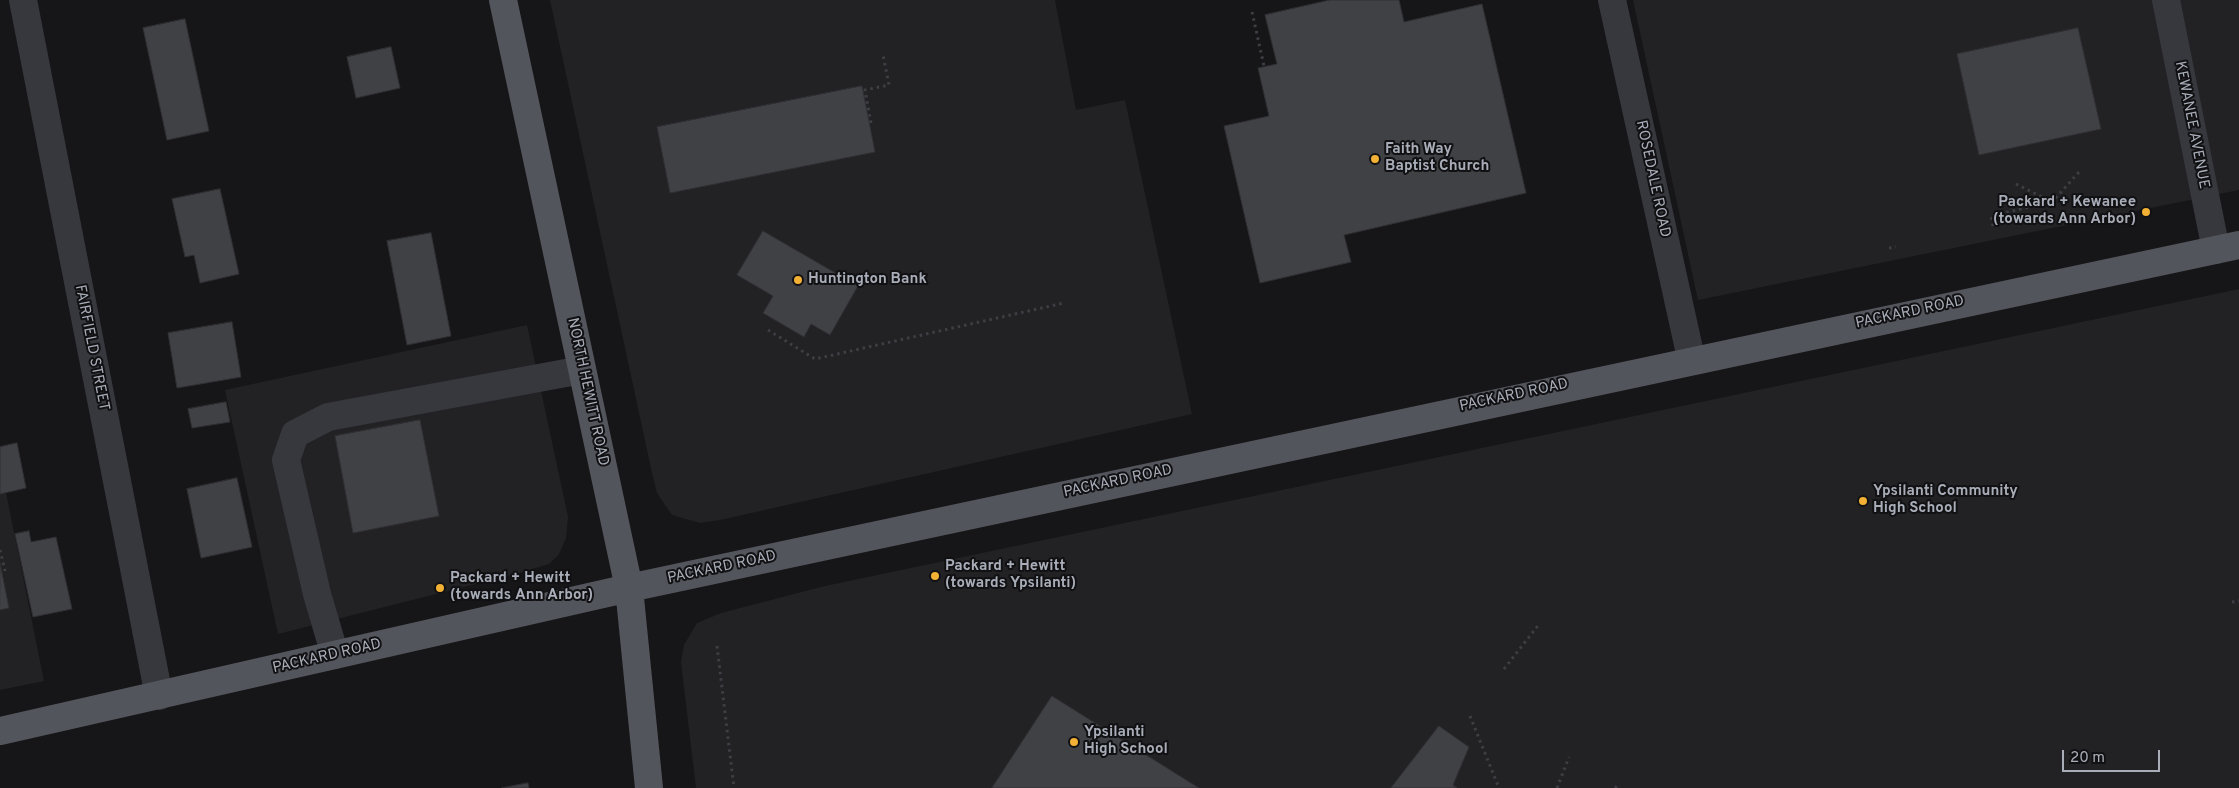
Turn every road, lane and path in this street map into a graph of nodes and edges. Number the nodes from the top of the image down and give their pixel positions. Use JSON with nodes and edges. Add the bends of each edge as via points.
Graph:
{"nodes":[{"id":1,"x":23,"y":0,"type":"edge"},
{"id":2,"x":503,"y":0,"type":"edge"},
{"id":3,"x":1612,"y":0,"type":"edge"},
{"id":4,"x":2166,"y":0,"type":"edge"},
{"id":5,"x":1252,"y":12,"type":"dead end"},
{"id":6,"x":883,"y":55,"type":"dead end"},
{"id":7,"x":1264,"y":66,"type":"dead end"},
{"id":8,"x":871,"y":123,"type":"dead end"},
{"id":9,"x":2080,"y":170,"type":"dead end"},
{"id":10,"x":2016,"y":184,"type":"dead end"},
{"id":11,"x":2052,"y":202,"type":"junction"},
{"id":12,"x":1993,"y":226,"type":"dead end"},
{"id":13,"x":1896,"y":247,"type":"dead end"},
{"id":14,"x":1889,"y":248,"type":"dead end"},
{"id":15,"x":2227,"y":248,"type":"edge"},
{"id":16,"x":1064,"y":303,"type":"dead end"},
{"id":17,"x":768,"y":330,"type":"dead end"},
{"id":18,"x":1691,"y":358,"type":"junction"},
{"id":19,"x":582,"y":370,"type":"junction"},
{"id":20,"x":0,"y":550,"type":"edge"},
{"id":21,"x":5,"y":570,"type":"dead end"},
{"id":22,"x":629,"y":588,"type":"junction"},
{"id":23,"x":2239,"y":601,"type":"edge"},
{"id":24,"x":2232,"y":602,"type":"dead end"},
{"id":25,"x":1540,"y":623,"type":"dead end"},
{"id":26,"x":717,"y":646,"type":"dead end"},
{"id":27,"x":335,"y":655,"type":"junction"},
{"id":28,"x":1504,"y":669,"type":"dead end"},
{"id":29,"x":159,"y":696,"type":"junction"},
{"id":30,"x":1470,"y":716,"type":"dead end"},
{"id":31,"x":0,"y":731,"type":"edge"},
{"id":32,"x":1569,"y":757,"type":"dead end"},
{"id":33,"x":649,"y":788,"type":"edge"},
{"id":34,"x":734,"y":788,"type":"edge"},
{"id":35,"x":1499,"y":788,"type":"edge"},
{"id":36,"x":1557,"y":788,"type":"edge"}],
"edges":[{"from":1,"to":29,"type":"street","name":"FAIRFIELD STREET"},
{"from":2,"to":19,"type":"main road","name":"NORTH HEWITT ROAD"},
{"from":3,"to":18,"type":"street","name":"ROSEDALE ROAD"},
{"from":4,"to":15,"type":"street","name":"KEWANEE AVENUE"},
{"from":5,"to":7,"type":"path"},
{"from":6,"to":8,"type":"path","via":[[888,85],[865,90]]},
{"from":9,"to":11,"type":"path"},
{"from":10,"to":11,"type":"path"},
{"from":11,"to":12,"type":"path","via":[[1991,216]]},
{"from":13,"to":14,"type":"path"},
{"from":15,"to":18,"type":"main road","name":"PACKARD ROAD"},
{"from":16,"to":17,"type":"path","via":[[815,359]]},
{"from":18,"to":22,"type":"main road","name":"PACKARD ROAD"},
{"from":19,"to":22,"type":"main road","name":"NORTH HEWITT ROAD"},
{"from":19,"to":27,"type":"street","via":[[328,417],[295,434],[286,460],[317,594]]},
{"from":20,"to":21,"type":"path"},
{"from":22,"to":27,"type":"main road","name":"PACKARD ROAD"},
{"from":22,"to":33,"type":"main road","name":"NORTH HEWITT ROAD"},
{"from":23,"to":24,"type":"path"},
{"from":25,"to":28,"type":"path"},
{"from":26,"to":34,"type":"path"},
{"from":27,"to":29,"type":"main road","name":"PACKARD ROAD"},
{"from":29,"to":31,"type":"main road","name":"PACKARD ROAD"},
{"from":30,"to":35,"type":"path"},
{"from":32,"to":36,"type":"path"}]}
